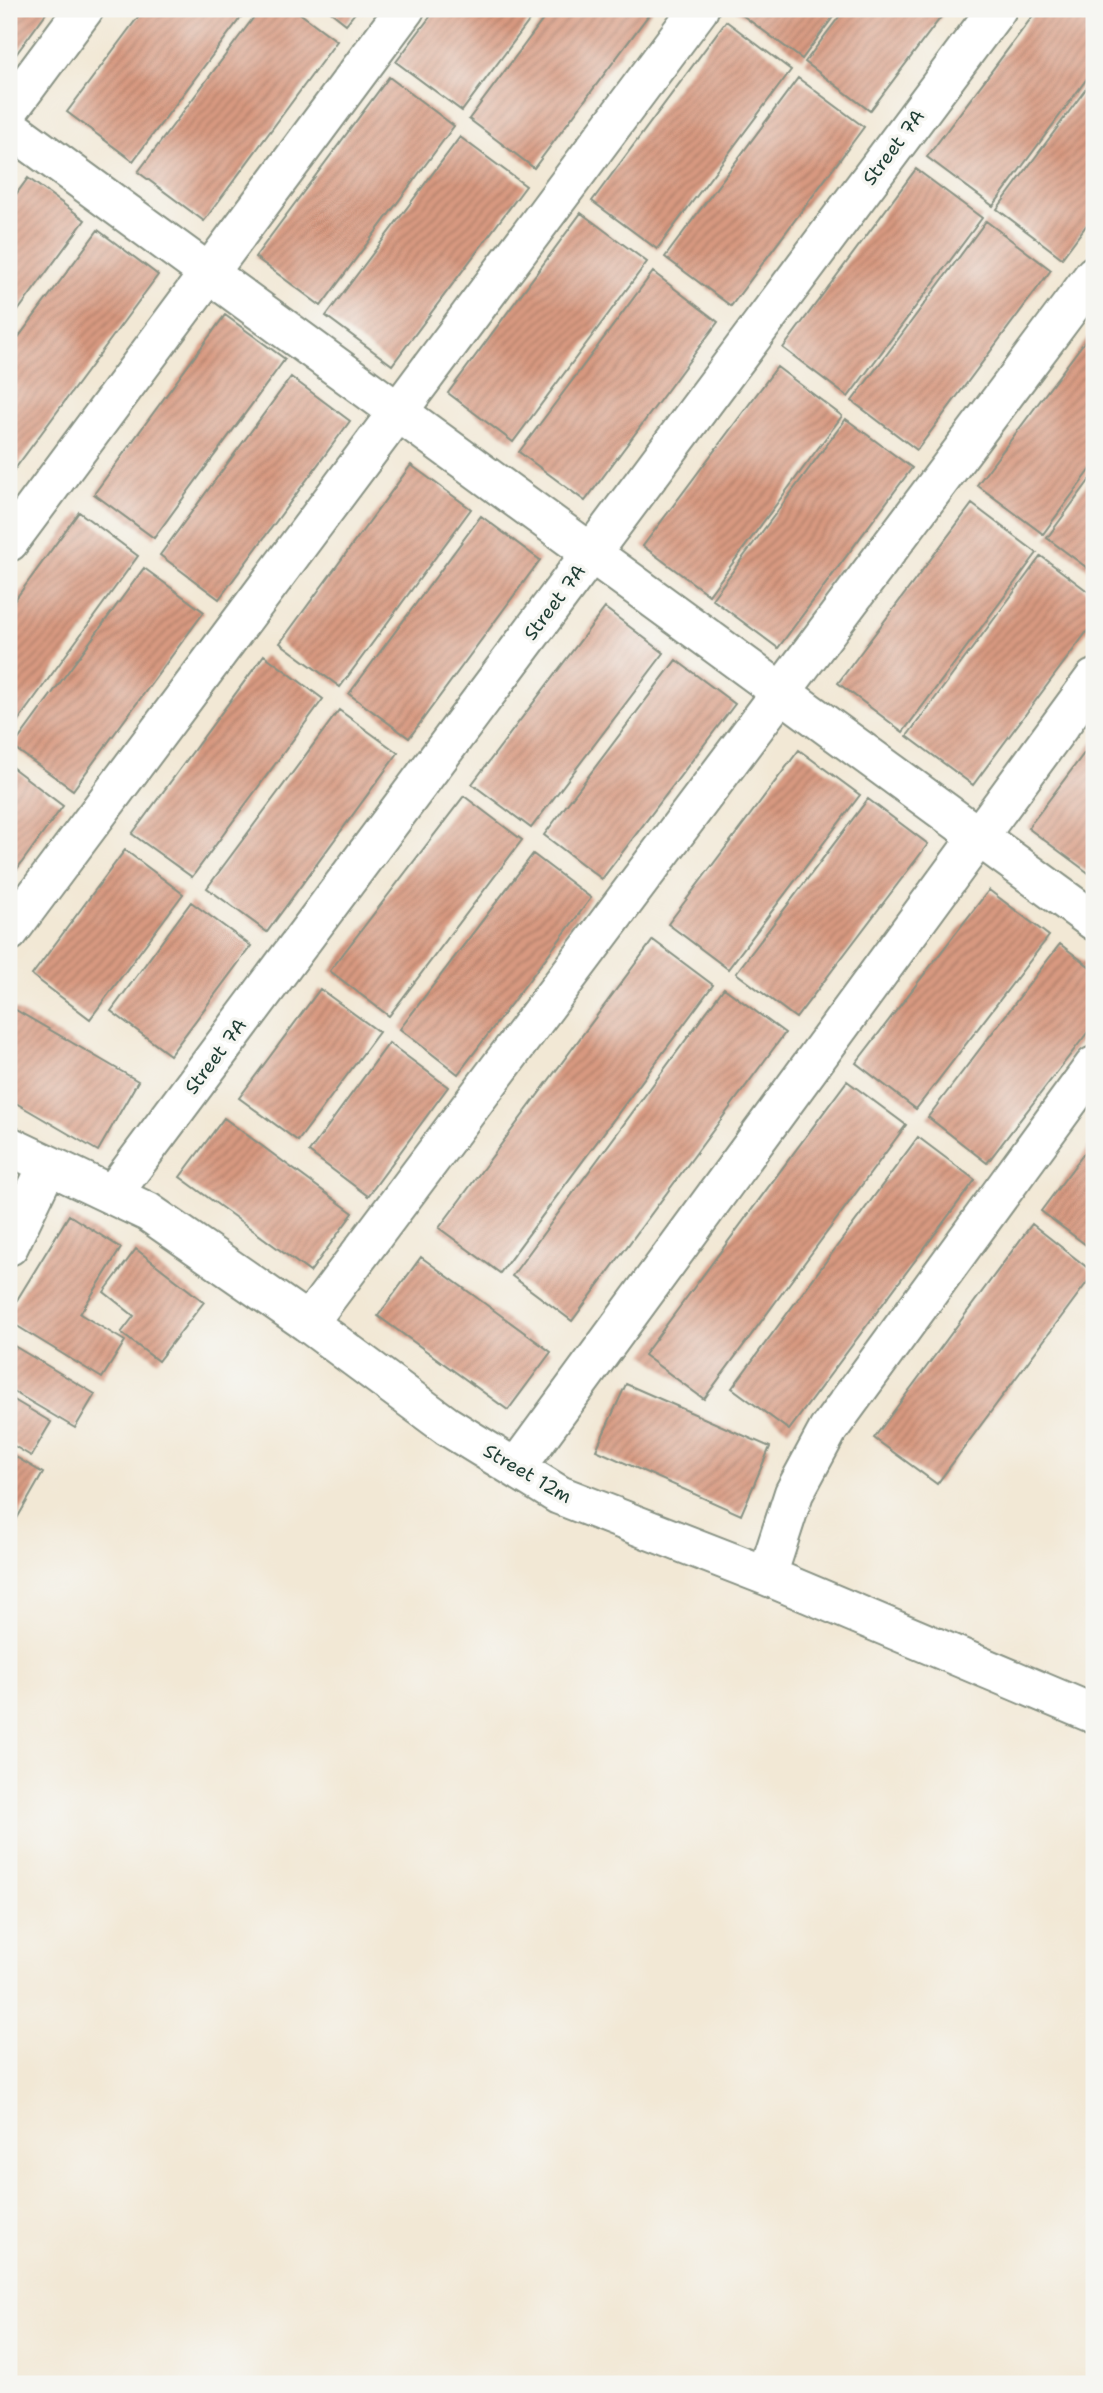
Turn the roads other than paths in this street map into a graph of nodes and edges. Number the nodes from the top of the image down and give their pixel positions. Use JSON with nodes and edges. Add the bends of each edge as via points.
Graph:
{"nodes":[{"id":1,"x":84,"y":9,"type":"edge"},
{"id":2,"x":405,"y":9,"type":"edge"},
{"id":3,"x":699,"y":9,"type":"edge"},
{"id":4,"x":997,"y":9,"type":"edge"},
{"id":5,"x":9,"y":110,"type":"edge"},
{"id":6,"x":9,"y":127,"type":"edge"},
{"id":7,"x":209,"y":273,"type":"junction"},
{"id":8,"x":1094,"y":275,"type":"edge"},
{"id":9,"x":397,"y":411,"type":"junction"},
{"id":10,"x":9,"y":542,"type":"edge"},
{"id":11,"x":591,"y":552,"type":"junction"},
{"id":12,"x":1094,"y":679,"type":"edge"},
{"id":13,"x":781,"y":692,"type":"junction"},
{"id":14,"x":979,"y":836,"type":"junction"},
{"id":15,"x":1094,"y":921,"type":"edge"},
{"id":16,"x":9,"y":932,"type":"edge"},
{"id":17,"x":1094,"y":1066,"type":"edge"},
{"id":18,"x":9,"y":1146,"type":"edge"},
{"id":19,"x":48,"y":1165,"type":"junction"},
{"id":20,"x":112,"y":1195,"type":"junction"},
{"id":21,"x":9,"y":1246,"type":"edge"},
{"id":22,"x":307,"y":1323,"type":"junction"},
{"id":23,"x":516,"y":1468,"type":"junction"},
{"id":24,"x":767,"y":1576,"type":"junction"},
{"id":25,"x":1094,"y":1714,"type":"edge"}],
"edges":[{"from":1,"to":5,"type":"street"},
{"from":2,"to":7,"type":"street"},
{"from":3,"to":9,"type":"street"},
{"from":4,"to":11,"type":"street","name":"Street 7A"},
{"from":6,"to":7,"type":"street"},
{"from":7,"to":9,"type":"street"},
{"from":7,"to":10,"type":"street"},
{"from":8,"to":13,"type":"street"},
{"from":9,"to":11,"type":"street"},
{"from":9,"to":16,"type":"street"},
{"from":11,"to":13,"type":"street"},
{"from":11,"to":20,"type":"street","name":"Street 7A"},
{"from":12,"to":14,"type":"street"},
{"from":13,"to":14,"type":"street"},
{"from":13,"to":22,"type":"street"},
{"from":14,"to":15,"type":"street"},
{"from":14,"to":23,"type":"street"},
{"from":17,"to":24,"type":"street","via":[[828,1430],[794,1493]]},
{"from":18,"to":19,"type":"street","name":"Street 12m"},
{"from":19,"to":20,"type":"street","name":"Street 12m"},
{"from":19,"to":21,"type":"street"},
{"from":20,"to":22,"type":"street","name":"Street 12m","via":[[148,1212]]},
{"from":22,"to":23,"type":"street","name":"Street 12m","via":[[447,1426]]},
{"from":23,"to":24,"type":"street","name":"Street 12m","via":[[559,1495]]},
{"from":24,"to":25,"type":"street","name":"Street 12m"}]}
